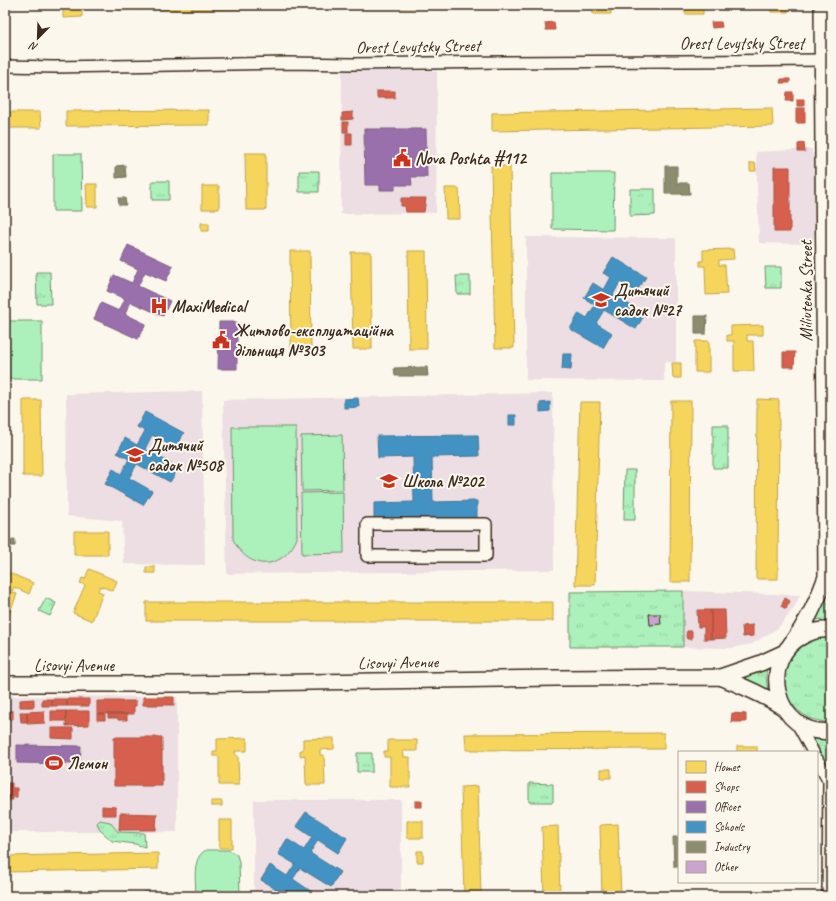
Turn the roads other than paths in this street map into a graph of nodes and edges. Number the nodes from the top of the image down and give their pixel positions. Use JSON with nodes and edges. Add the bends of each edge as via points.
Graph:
{"nodes":[{"id":1,"x":822,"y":5,"type":"edge"},
{"id":2,"x":827,"y":60,"type":"edge"},
{"id":3,"x":5,"y":66,"type":"edge"},
{"id":4,"x":486,"y":556,"type":"joint"},
{"id":5,"x":828,"y":583,"type":"edge"},
{"id":6,"x":831,"y":630,"type":"edge"},
{"id":7,"x":788,"y":648,"type":"junction"},
{"id":8,"x":720,"y":677,"type":"junction"},
{"id":9,"x":5,"y":684,"type":"edge"},
{"id":10,"x":784,"y":708,"type":"junction"},
{"id":11,"x":795,"y":721,"type":"junction"},
{"id":12,"x":831,"y":731,"type":"edge"},
{"id":13,"x":812,"y":751,"type":"edge"},
{"id":14,"x":818,"y":760,"type":"edge"},
{"id":15,"x":830,"y":776,"type":"edge"},
{"id":16,"x":828,"y":896,"type":"edge"}],
"edges":[{"from":1,"to":2,"type":"street","name":"Miliutenka Street"},
{"from":2,"to":3,"type":"street","name":"Orest Levytsky Street"},
{"from":2,"to":5,"type":"street","name":"Miliutenka Street"},
{"from":4,"to":4,"type":"street","via":[[367,556],[367,524],[486,524]]},
{"from":5,"to":7,"type":"street","name":"Miliutenka Street","via":[[805,625]]},
{"from":6,"to":7,"type":"street","via":[[812,631]]},
{"from":7,"to":8,"type":"street","via":[[761,663]]},
{"from":7,"to":10,"type":"street","via":[[778,667],[776,681],[778,695]]},
{"from":8,"to":9,"type":"street","name":"Lisovyi Avenue"},
{"from":8,"to":10,"type":"street","name":"Lisovyi Avenue","via":[[746,687]]},
{"from":10,"to":11,"type":"street"},
{"from":11,"to":12,"type":"street","via":[[812,729]]},
{"from":11,"to":13,"type":"street"},
{"from":14,"to":15,"type":"street"},
{"from":15,"to":16,"type":"street"}]}
